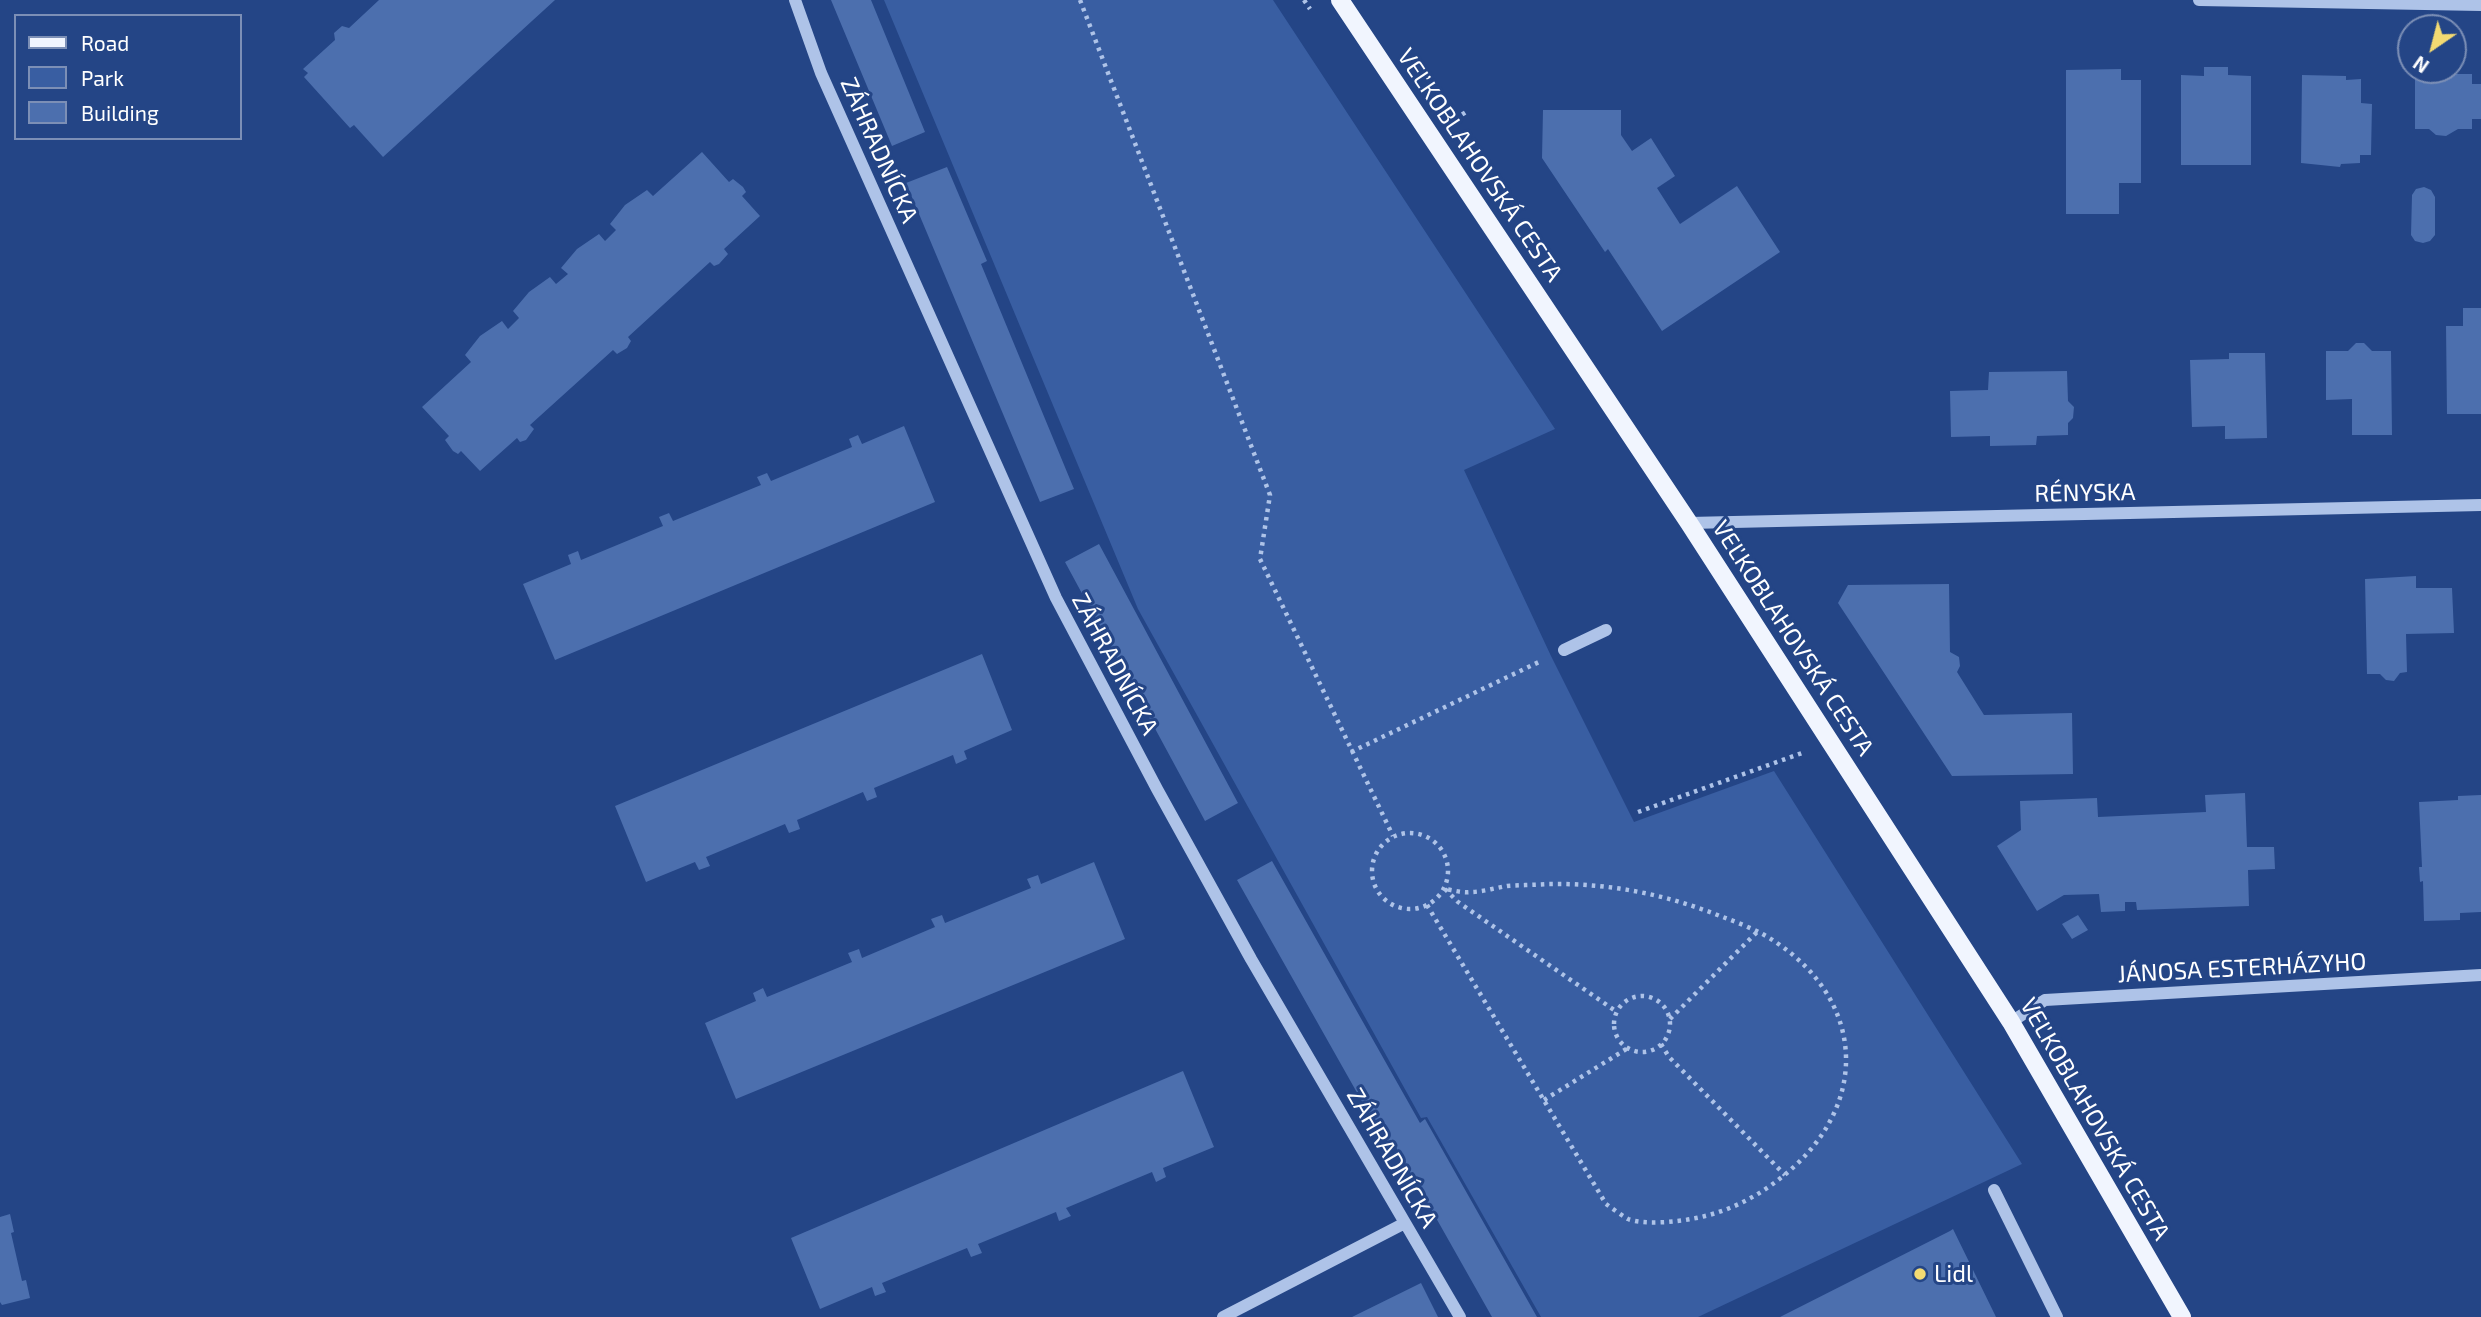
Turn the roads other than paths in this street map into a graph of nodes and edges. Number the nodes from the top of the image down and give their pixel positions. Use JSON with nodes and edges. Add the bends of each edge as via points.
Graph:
{"nodes":[{"id":1,"x":795,"y":0,"type":"edge"},
{"id":2,"x":1340,"y":0,"type":"edge"},
{"id":3,"x":2199,"y":0,"type":"edge"},
{"id":4,"x":2481,"y":5,"type":"edge"},
{"id":5,"x":2481,"y":505,"type":"edge"},
{"id":6,"x":1689,"y":523,"type":"junction"},
{"id":7,"x":1606,"y":630,"type":"dead end"},
{"id":8,"x":1564,"y":650,"type":"dead end"},
{"id":9,"x":2481,"y":975,"type":"edge"},
{"id":10,"x":2011,"y":1022,"type":"junction"},
{"id":11,"x":1994,"y":1190,"type":"dead end"},
{"id":12,"x":1405,"y":1223,"type":"junction"},
{"id":13,"x":1223,"y":1317,"type":"edge"},
{"id":14,"x":1460,"y":1317,"type":"edge"},
{"id":15,"x":2057,"y":1317,"type":"edge"},
{"id":16,"x":2182,"y":1317,"type":"edge"}],
"edges":[{"from":1,"to":12,"type":"street","name":"ZÁHRADNÍCKA","via":[[821,73],[1056,598],[1251,959]]},
{"from":2,"to":6,"type":"main road","name":"VEĽKOBLAHOVSKÁ CESTA"},
{"from":3,"to":4,"type":"street"},
{"from":5,"to":6,"type":"street","name":"RÉNYSKA"},
{"from":6,"to":10,"type":"main road","name":"VEĽKOBLAHOVSKÁ CESTA"},
{"from":7,"to":8,"type":"street"},
{"from":9,"to":10,"type":"street","name":"JÁNOSA ESTERHÁZYHO","via":[[2045,1000]]},
{"from":10,"to":16,"type":"main road","name":"VEĽKOBLAHOVSKÁ CESTA"},
{"from":11,"to":15,"type":"street"},
{"from":12,"to":13,"type":"street"},
{"from":12,"to":14,"type":"street","name":"ZÁHRADNÍCKA"}]}
